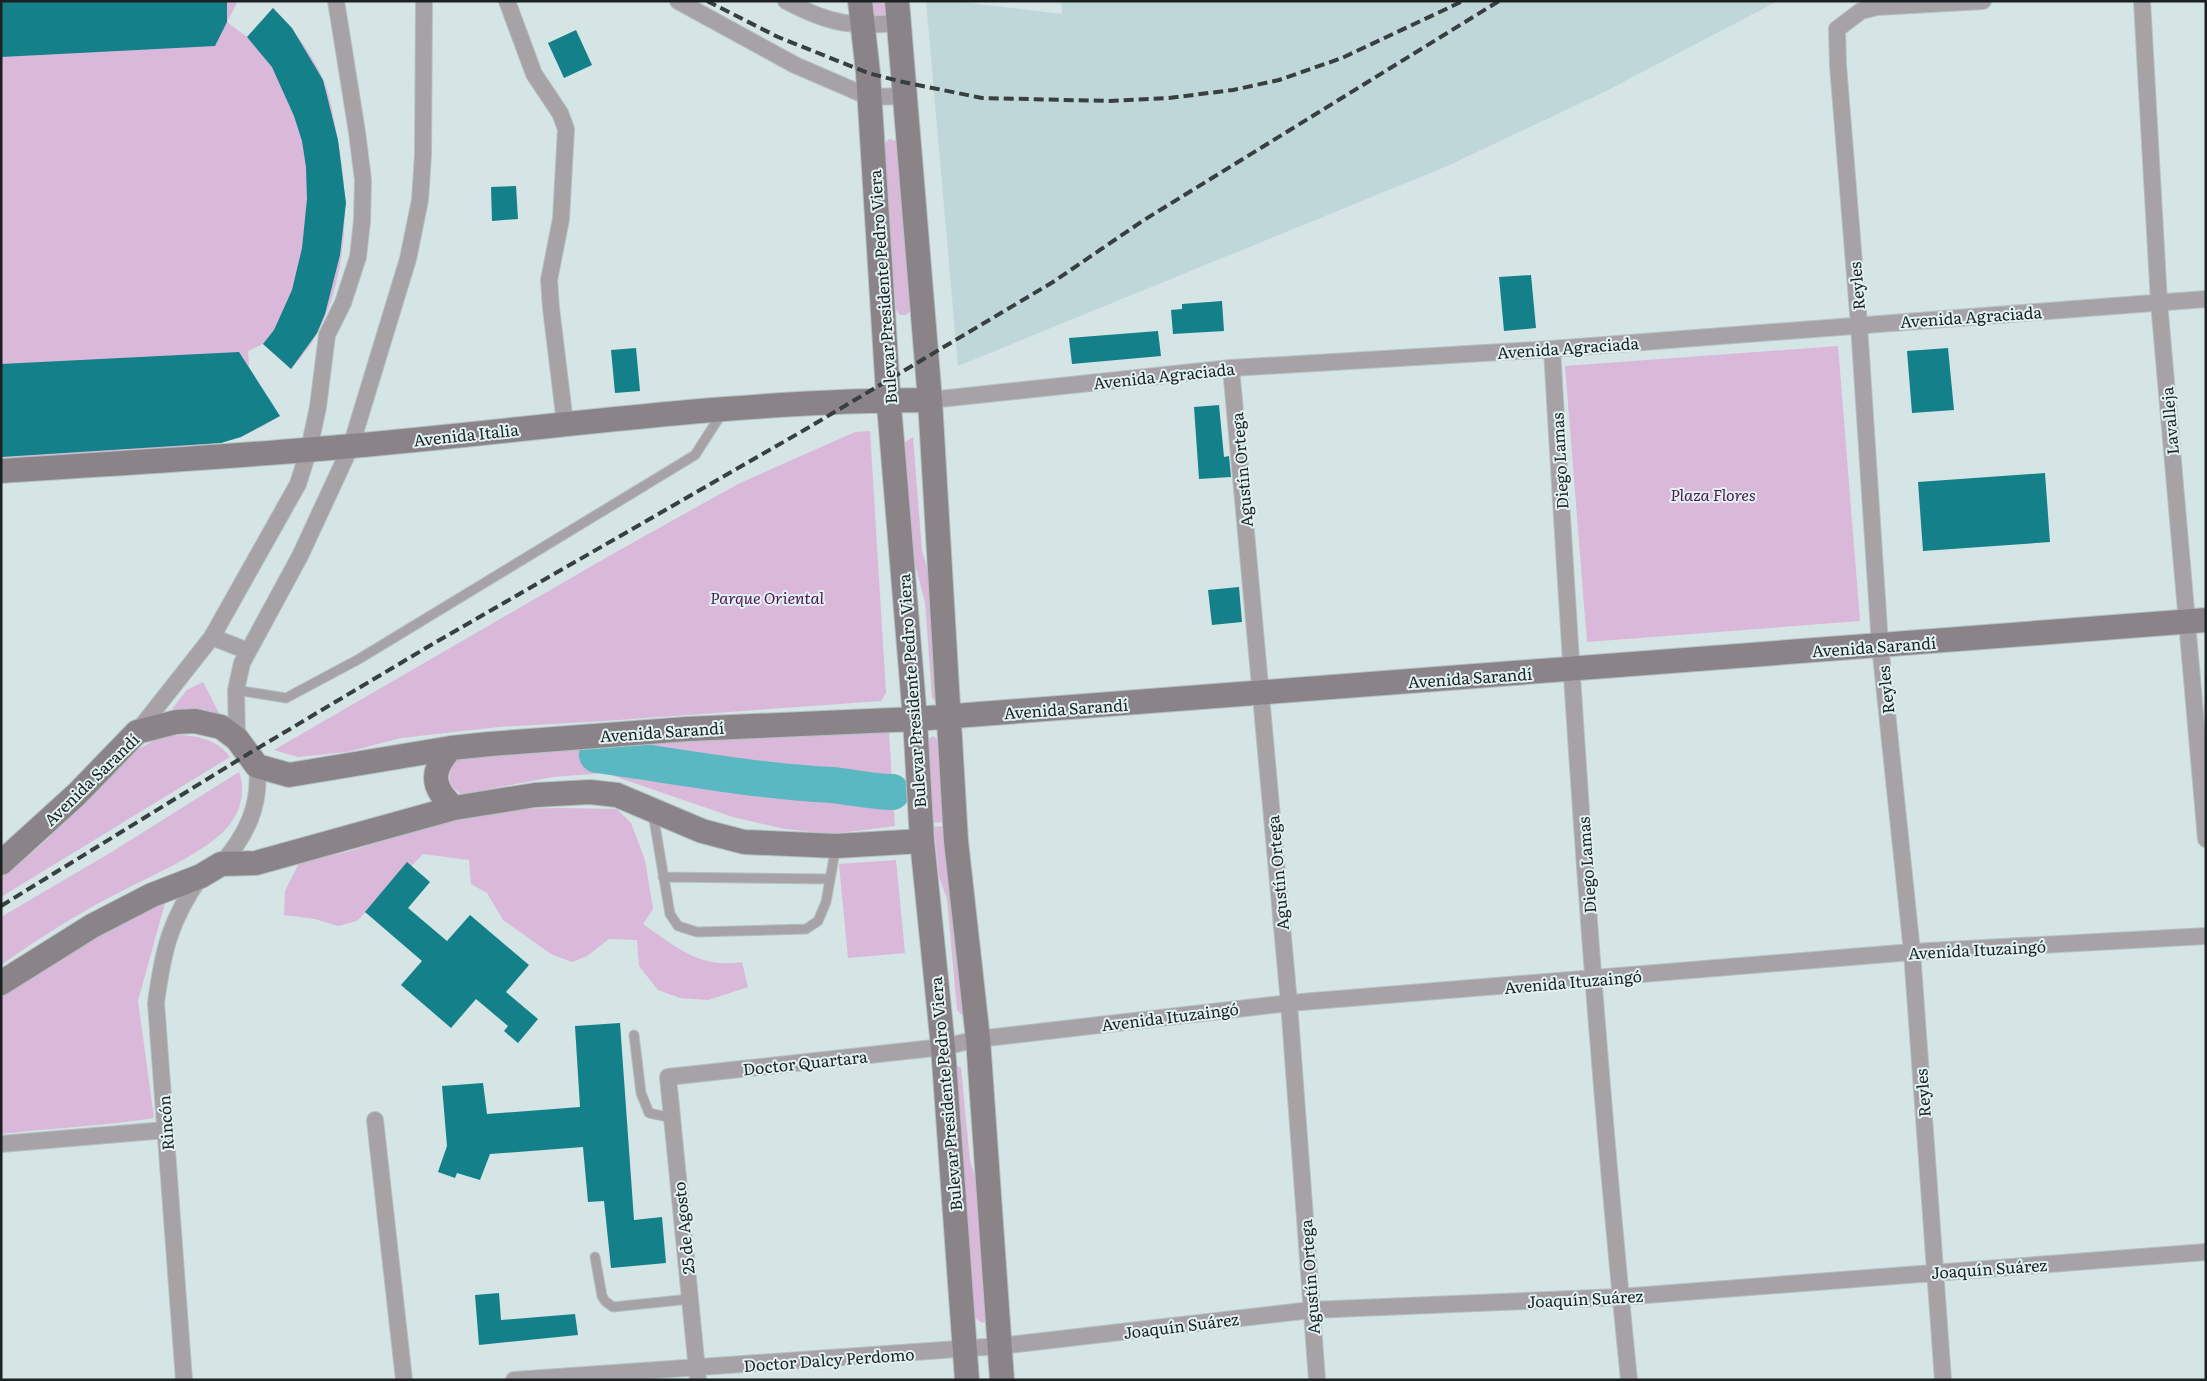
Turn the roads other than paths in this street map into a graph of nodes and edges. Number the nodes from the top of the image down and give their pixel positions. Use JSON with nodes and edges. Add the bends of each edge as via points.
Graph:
{"nodes":[{"id":1,"x":336,"y":1,"type":"edge"},
{"id":2,"x":424,"y":1,"type":"edge"},
{"id":3,"x":507,"y":1,"type":"edge"},
{"id":4,"x":678,"y":1,"type":"edge"},
{"id":5,"x":786,"y":1,"type":"edge"},
{"id":6,"x":860,"y":1,"type":"edge"},
{"id":7,"x":1983,"y":1,"type":"edge"},
{"id":8,"x":2142,"y":1,"type":"edge"},
{"id":9,"x":898,"y":12,"type":"edge"},
{"id":10,"x":862,"y":26,"type":"junction"},
{"id":11,"x":904,"y":96,"type":"junction"},
{"id":12,"x":869,"y":97,"type":"junction"},
{"id":13,"x":2206,"y":299,"type":"edge"},
{"id":14,"x":2159,"y":302,"type":"junction"},
{"id":15,"x":1860,"y":325,"type":"junction"},
{"id":16,"x":1552,"y":349,"type":"junction"},
{"id":17,"x":1232,"y":368,"type":"junction"},
{"id":18,"x":889,"y":400,"type":"junction"},
{"id":19,"x":930,"y":400,"type":"junction"},
{"id":20,"x":723,"y":411,"type":"junction"},
{"id":21,"x":565,"y":423,"type":"junction"},
{"id":22,"x":351,"y":446,"type":"junction"},
{"id":23,"x":309,"y":449,"type":"junction"},
{"id":24,"x":1,"y":471,"type":"edge"},
{"id":25,"x":2196,"y":621,"type":"edge"},
{"id":26,"x":212,"y":637,"type":"junction"},
{"id":27,"x":1880,"y":645,"type":"junction"},
{"id":28,"x":248,"y":651,"type":"junction"},
{"id":29,"x":1571,"y":669,"type":"junction"},
{"id":30,"x":236,"y":690,"type":"junction"},
{"id":31,"x":1261,"y":693,"type":"junction"},
{"id":32,"x":949,"y":716,"type":"junction"},
{"id":33,"x":915,"y":719,"type":"junction"},
{"id":34,"x":137,"y":732,"type":"junction"},
{"id":35,"x":237,"y":739,"type":"junction"},
{"id":36,"x":451,"y":748,"type":"junction"},
{"id":37,"x":257,"y":766,"type":"junction"},
{"id":38,"x":454,"y":808,"type":"junction"},
{"id":39,"x":652,"y":811,"type":"junction"},
{"id":40,"x":2206,"y":839,"type":"edge"},
{"id":41,"x":922,"y":841,"type":"junction"},
{"id":42,"x":836,"y":846,"type":"junction"},
{"id":43,"x":1,"y":863,"type":"edge"},
{"id":44,"x":211,"y":870,"type":"junction"},
{"id":45,"x":663,"y":876,"type":"junction"},
{"id":46,"x":830,"y":879,"type":"junction"},
{"id":47,"x":2206,"y":936,"type":"edge"},
{"id":48,"x":1912,"y":952,"type":"junction"},
{"id":49,"x":1594,"y":979,"type":"junction"},
{"id":50,"x":1,"y":983,"type":"edge"},
{"id":51,"x":1289,"y":1003,"type":"junction"},
{"id":52,"x":634,"y":1035,"type":"dead end"},
{"id":53,"x":978,"y":1039,"type":"junction"},
{"id":54,"x":943,"y":1047,"type":"junction"},
{"id":55,"x":668,"y":1077,"type":"joint"},
{"id":56,"x":672,"y":1118,"type":"junction"},
{"id":57,"x":374,"y":1120,"type":"dead end"},
{"id":58,"x":166,"y":1130,"type":"junction"},
{"id":59,"x":1,"y":1144,"type":"edge"},
{"id":60,"x":2206,"y":1252,"type":"edge"},
{"id":61,"x":595,"y":1257,"type":"dead end"},
{"id":62,"x":1934,"y":1272,"type":"junction"},
{"id":63,"x":1620,"y":1297,"type":"junction"},
{"id":64,"x":690,"y":1299,"type":"junction"},
{"id":65,"x":1311,"y":1310,"type":"junction"},
{"id":66,"x":1000,"y":1346,"type":"junction"},
{"id":67,"x":965,"y":1349,"type":"junction"},
{"id":68,"x":697,"y":1374,"type":"edge"},
{"id":69,"x":184,"y":1380,"type":"edge"},
{"id":70,"x":404,"y":1380,"type":"edge"},
{"id":71,"x":514,"y":1380,"type":"edge"},
{"id":72,"x":967,"y":1380,"type":"edge"},
{"id":73,"x":1002,"y":1380,"type":"edge"},
{"id":74,"x":1317,"y":1380,"type":"edge"},
{"id":75,"x":1629,"y":1380,"type":"edge"},
{"id":76,"x":1943,"y":1380,"type":"edge"}],
"edges":[{"from":1,"to":23,"type":"street","via":[[363,180],[362,220],[355,266],[343,303],[327,335]]},
{"from":2,"to":22,"type":"street","via":[[420,200],[408,259]]},
{"from":3,"to":21,"type":"street","via":[[534,74],[560,113],[566,129],[561,219],[549,280]]},
{"from":4,"to":12,"type":"street","via":[[795,65]]},
{"from":5,"to":10,"type":"street","via":[[835,23]]},
{"from":6,"to":10,"type":"street","name":"Bulevar Presidente Pedro Viera"},
{"from":7,"to":15,"type":"street","name":"Reyles","via":[[1931,2],[1861,10],[1837,29]]},
{"from":8,"to":14,"type":"street","name":"Lavalleja"},
{"from":9,"to":10,"type":"street"},
{"from":9,"to":11,"type":"street"},
{"from":10,"to":12,"type":"street","name":"Bulevar Presidente Pedro Viera"},
{"from":11,"to":12,"type":"street"},
{"from":11,"to":19,"type":"street"},
{"from":12,"to":18,"type":"street","name":"Bulevar Presidente Pedro Viera"},
{"from":13,"to":14,"type":"street","name":"Avenida Agraciada"},
{"from":14,"to":15,"type":"street","name":"Avenida Agraciada"},
{"from":14,"to":25,"type":"street","name":"Lavalleja"},
{"from":15,"to":16,"type":"street","name":"Avenida Agraciada"},
{"from":15,"to":27,"type":"street","name":"Reyles"},
{"from":16,"to":17,"type":"street","name":"Avenida Agraciada"},
{"from":16,"to":29,"type":"street","name":"Diego Lamas"},
{"from":17,"to":19,"type":"street","name":"Avenida Agraciada"},
{"from":17,"to":31,"type":"street","name":"Agustín Ortega"},
{"from":18,"to":19,"type":"street","name":"Avenida Italia"},
{"from":18,"to":20,"type":"street","name":"Avenida Italia"},
{"from":18,"to":33,"type":"street","name":"Bulevar Presidente Pedro Viera"},
{"from":19,"to":32,"type":"street"},
{"from":20,"to":21,"type":"street","name":"Avenida Italia"},
{"from":20,"to":30,"type":"lane","via":[[695,456],[359,660],[286,698]]},
{"from":21,"to":22,"type":"street","name":"Avenida Italia"},
{"from":22,"to":23,"type":"street","name":"Avenida Italia"},
{"from":22,"to":28,"type":"street","via":[[300,556]]},
{"from":23,"to":24,"type":"street","name":"Avenida Italia"},
{"from":23,"to":26,"type":"street","via":[[298,484]]},
{"from":25,"to":27,"type":"street","name":"Avenida Sarandí"},
{"from":25,"to":40,"type":"street","name":"Lavalleja"},
{"from":26,"to":28,"type":"street"},
{"from":26,"to":34,"type":"street"},
{"from":27,"to":29,"type":"street","name":"Avenida Sarandí"},
{"from":27,"to":48,"type":"street","name":"Reyles"},
{"from":28,"to":30,"type":"street"},
{"from":29,"to":31,"type":"street","name":"Avenida Sarandí"},
{"from":29,"to":49,"type":"street","name":"Diego Lamas"},
{"from":30,"to":35,"type":"street"},
{"from":31,"to":32,"type":"street","name":"Avenida Sarandí"},
{"from":31,"to":51,"type":"street","name":"Agustín Ortega"},
{"from":32,"to":33,"type":"street","name":"Avenida Sarandí"},
{"from":32,"to":53,"type":"street","via":[[956,841]]},
{"from":33,"to":36,"type":"street","name":"Avenida Sarandí","via":[[687,729]]},
{"from":33,"to":41,"type":"street","name":"Bulevar Presidente Pedro Viera"},
{"from":34,"to":35,"type":"street","name":"Avenida Sarandí","via":[[176,722],[195,721],[221,727]]},
{"from":34,"to":43,"type":"street","name":"Avenida Sarandí","via":[[77,794]]},
{"from":35,"to":37,"type":"street","name":"Avenida Sarandí"},
{"from":36,"to":37,"type":"street","name":"Avenida Sarandí","via":[[289,775]]},
{"from":36,"to":38,"type":"street","via":[[439,761],[435,778],[441,796]]},
{"from":37,"to":44,"type":"street","name":"Rincón","via":[[259,785],[254,810],[242,838]]},
{"from":38,"to":39,"type":"street","via":[[534,795],[590,792],[617,795]]},
{"from":38,"to":44,"type":"street","via":[[256,863]]},
{"from":39,"to":42,"type":"street","via":[[702,831],[744,842]]},
{"from":39,"to":45,"type":"lane"},
{"from":41,"to":42,"type":"street"},
{"from":41,"to":54,"type":"street","name":"Bulevar Presidente Pedro Viera"},
{"from":42,"to":46,"type":"lane"},
{"from":44,"to":50,"type":"street","via":[[152,894],[92,926]]},
{"from":44,"to":58,"type":"street","name":"Rincón","via":[[176,918],[161,968],[156,1003]]},
{"from":45,"to":46,"type":"lane"},
{"from":45,"to":46,"type":"lane","via":[[670,914],[678,926],[697,932],[806,929],[818,921]]},
{"from":47,"to":48,"type":"street","name":"Avenida Ituzaingó"},
{"from":48,"to":49,"type":"street","name":"Avenida Ituzaingó"},
{"from":48,"to":62,"type":"street","name":"Reyles"},
{"from":49,"to":51,"type":"street","name":"Avenida Ituzaingó"},
{"from":49,"to":63,"type":"street","name":"Diego Lamas"},
{"from":51,"to":53,"type":"street","name":"Avenida Ituzaingó"},
{"from":51,"to":65,"type":"street","name":"Agustín Ortega"},
{"from":52,"to":56,"type":"lane","via":[[641,1093],[649,1113]]},
{"from":53,"to":54,"type":"street","name":"Avenida Ituzaingó"},
{"from":53,"to":66,"type":"street"},
{"from":54,"to":55,"type":"street","name":"Doctor Quartara"},
{"from":54,"to":67,"type":"street","name":"Bulevar Presidente Pedro Viera"},
{"from":55,"to":56,"type":"street","name":"25 de Agosto"},
{"from":56,"to":64,"type":"street","name":"25 de Agosto"},
{"from":57,"to":70,"type":"street"},
{"from":58,"to":59,"type":"street"},
{"from":58,"to":69,"type":"street","name":"Rincón"},
{"from":60,"to":62,"type":"street","name":"Joaquín Suárez"},
{"from":61,"to":64,"type":"lane","via":[[602,1296],[613,1307]]},
{"from":62,"to":63,"type":"street","name":"Joaquín Suárez"},
{"from":62,"to":76,"type":"street","name":"Reyles"},
{"from":63,"to":65,"type":"street","name":"Joaquín Suárez"},
{"from":63,"to":75,"type":"street","name":"Diego Lamas"},
{"from":64,"to":68,"type":"street","name":"25 de Agosto"},
{"from":65,"to":66,"type":"street","name":"Joaquín Suárez"},
{"from":65,"to":74,"type":"street","name":"Agustín Ortega"},
{"from":66,"to":67,"type":"street","name":"Joaquín Suárez"},
{"from":66,"to":73,"type":"street"},
{"from":67,"to":68,"type":"street","name":"Doctor Dalcy Perdomo"},
{"from":67,"to":72,"type":"street","name":"Bulevar Presidente Pedro Viera"},
{"from":68,"to":71,"type":"street","name":"Doctor Dalcy Perdomo"}]}
